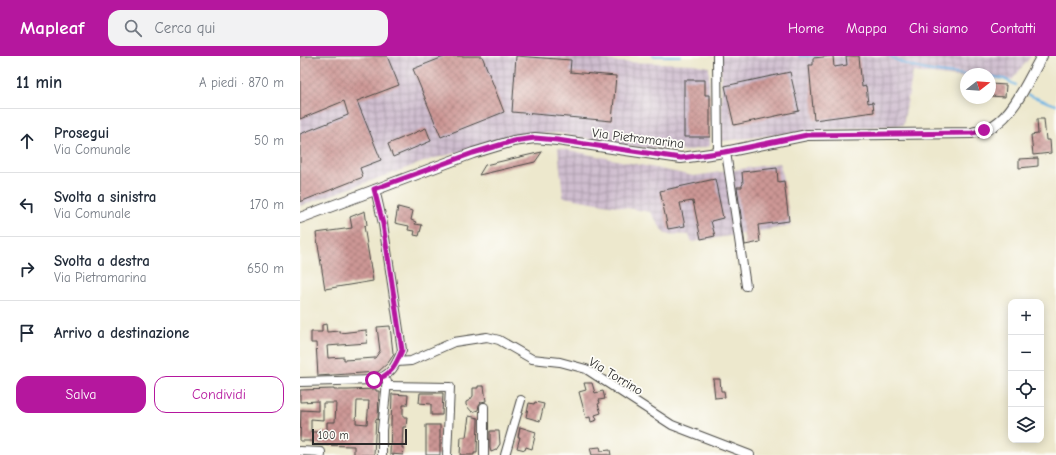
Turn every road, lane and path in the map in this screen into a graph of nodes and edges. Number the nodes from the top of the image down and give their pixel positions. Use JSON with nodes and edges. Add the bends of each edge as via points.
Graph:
{"nodes":[{"id":1,"x":717,"y":56,"type":"edge"},
{"id":2,"x":1042,"y":56,"type":"edge"},
{"id":3,"x":722,"y":152,"type":"junction"},
{"id":4,"x":374,"y":189,"type":"junction"},
{"id":5,"x":300,"y":218,"type":"edge"},
{"id":6,"x":746,"y":286,"type":"dead end"},
{"id":7,"x":397,"y":362,"type":"junction"},
{"id":8,"x":389,"y":373,"type":"junction"},
{"id":9,"x":300,"y":382,"type":"edge"},
{"id":10,"x":386,"y":386,"type":"junction"},
{"id":11,"x":521,"y":400,"type":"dead end"},
{"id":12,"x":484,"y":407,"type":"dead end"},
{"id":13,"x":300,"y":451,"type":"edge"},
{"id":14,"x":321,"y":455,"type":"edge"},
{"id":15,"x":382,"y":455,"type":"edge"},
{"id":16,"x":447,"y":455,"type":"edge"},
{"id":17,"x":484,"y":455,"type":"edge"},
{"id":18,"x":505,"y":455,"type":"edge"},
{"id":19,"x":750,"y":455,"type":"edge"}],
"edges":[{"from":1,"to":3,"type":"street"},
{"from":2,"to":3,"type":"main road","name":"Via Pietramarina","via":[[1007,114],[984,130],[972,133],[807,135]]},
{"from":3,"to":4,"type":"main road","name":"Via Pietramarina","via":[[681,158],[535,138],[513,141],[473,153]]},
{"from":3,"to":6,"type":"street"},
{"from":4,"to":5,"type":"main road","name":"Via Pietramarina"},
{"from":4,"to":7,"type":"street","via":[[383,224],[397,311],[402,350]]},
{"from":7,"to":8,"type":"street"},
{"from":7,"to":19,"type":"street","name":"Via Torrino","via":[[411,361],[454,342],[487,337],[499,340],[532,359],[560,362],[586,369],[672,424]]},
{"from":8,"to":9,"type":"street","via":[[374,380]]},
{"from":8,"to":10,"type":"street"},
{"from":10,"to":15,"type":"street"},
{"from":10,"to":16,"type":"street","via":[[450,387]]},
{"from":11,"to":18,"type":"street"},
{"from":12,"to":17,"type":"street"},
{"from":13,"to":14,"type":"street","via":[[322,452]]}]}
